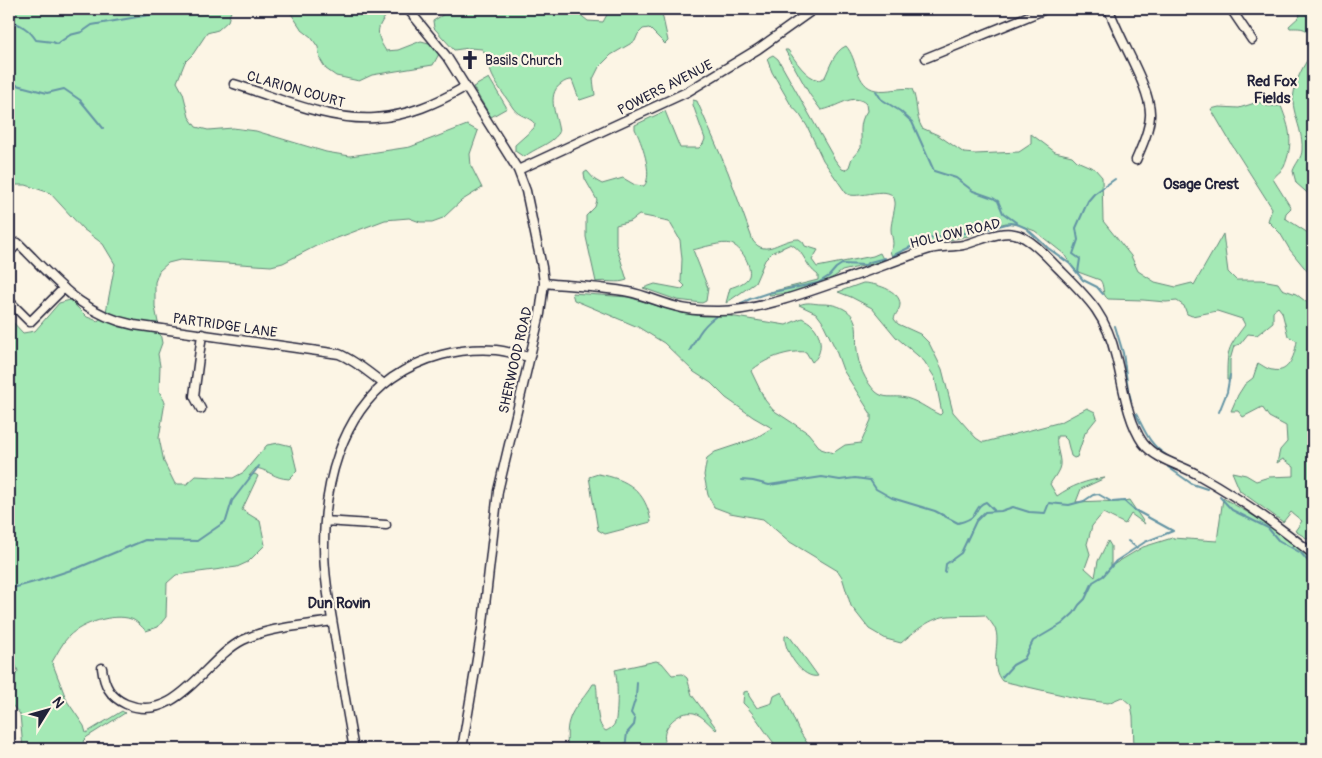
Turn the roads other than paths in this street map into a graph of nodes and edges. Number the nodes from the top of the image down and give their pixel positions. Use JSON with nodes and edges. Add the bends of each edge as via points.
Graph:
{"nodes":[{"id":1,"x":408,"y":9,"type":"edge"},
{"id":2,"x":814,"y":9,"type":"edge"},
{"id":3,"x":1046,"y":9,"type":"edge"},
{"id":4,"x":1109,"y":9,"type":"edge"},
{"id":5,"x":1231,"y":9,"type":"edge"},
{"id":6,"x":1252,"y":40,"type":"dead end"},
{"id":7,"x":926,"y":58,"type":"dead end"},
{"id":8,"x":234,"y":84,"type":"dead end"},
{"id":9,"x":465,"y":87,"type":"junction"},
{"id":10,"x":1136,"y":160,"type":"dead end"},
{"id":11,"x":518,"y":170,"type":"junction"},
{"id":12,"x":9,"y":253,"type":"edge"},
{"id":13,"x":544,"y":284,"type":"junction"},
{"id":14,"x":64,"y":288,"type":"junction"},
{"id":15,"x":9,"y":301,"type":"edge"},
{"id":16,"x":202,"y":334,"type":"junction"},
{"id":17,"x":529,"y":358,"type":"junction"},
{"id":18,"x":384,"y":384,"type":"junction"},
{"id":19,"x":201,"y":408,"type":"dead end"},
{"id":20,"x":325,"y":520,"type":"junction"},
{"id":21,"x":386,"y":525,"type":"dead end"},
{"id":22,"x":1313,"y":554,"type":"edge"},
{"id":23,"x":332,"y":621,"type":"junction"},
{"id":24,"x":102,"y":668,"type":"dead end"},
{"id":25,"x":354,"y":749,"type":"edge"},
{"id":26,"x":462,"y":749,"type":"edge"}],
"edges":[{"from":1,"to":9,"type":"street","name":"SHERWOOD ROAD","via":[[442,50]]},
{"from":2,"to":11,"type":"street","name":"POWERS AVENUE","via":[[751,54],[687,92]]},
{"from":3,"to":7,"type":"street"},
{"from":4,"to":10,"type":"street","via":[[1149,104],[1149,126]]},
{"from":5,"to":6,"type":"street"},
{"from":8,"to":9,"type":"street","name":"CLARION COURT","via":[[330,114],[354,118],[375,118],[410,111]]},
{"from":9,"to":11,"type":"street","name":"SHERWOOD ROAD"},
{"from":11,"to":13,"type":"street","name":"SHERWOOD ROAD","via":[[530,208]]},
{"from":12,"to":14,"type":"street","name":"PARTRIDGE LANE","via":[[18,243]]},
{"from":13,"to":17,"type":"street","name":"SHERWOOD ROAD"},
{"from":13,"to":22,"type":"street","name":"HOLLOW ROAD","via":[[625,291],[677,307],[719,312],[803,294],[933,248],[961,245],[995,234],[1016,234],[1037,248],[1100,314],[1113,342],[1129,409],[1144,444],[1155,454],[1229,494]]},
{"from":14,"to":15,"type":"street","via":[[30,322]]},
{"from":14,"to":16,"type":"street","name":"PARTRIDGE LANE","via":[[87,307],[110,319]]},
{"from":16,"to":18,"type":"street","name":"PARTRIDGE LANE","via":[[339,354],[350,358]]},
{"from":16,"to":19,"type":"street","via":[[194,396]]},
{"from":17,"to":18,"type":"street","via":[[497,350],[462,350],[420,362]]},
{"from":17,"to":26,"type":"street","name":"SHERWOOD ROAD","via":[[498,491],[481,642]]},
{"from":18,"to":20,"type":"street","via":[[365,403],[348,431],[334,470]]},
{"from":20,"to":21,"type":"street"},
{"from":20,"to":23,"type":"street","via":[[324,565]]},
{"from":23,"to":24,"type":"street","via":[[242,640],[173,700],[154,707],[133,706],[114,697],[104,682]]},
{"from":23,"to":25,"type":"street"}]}
